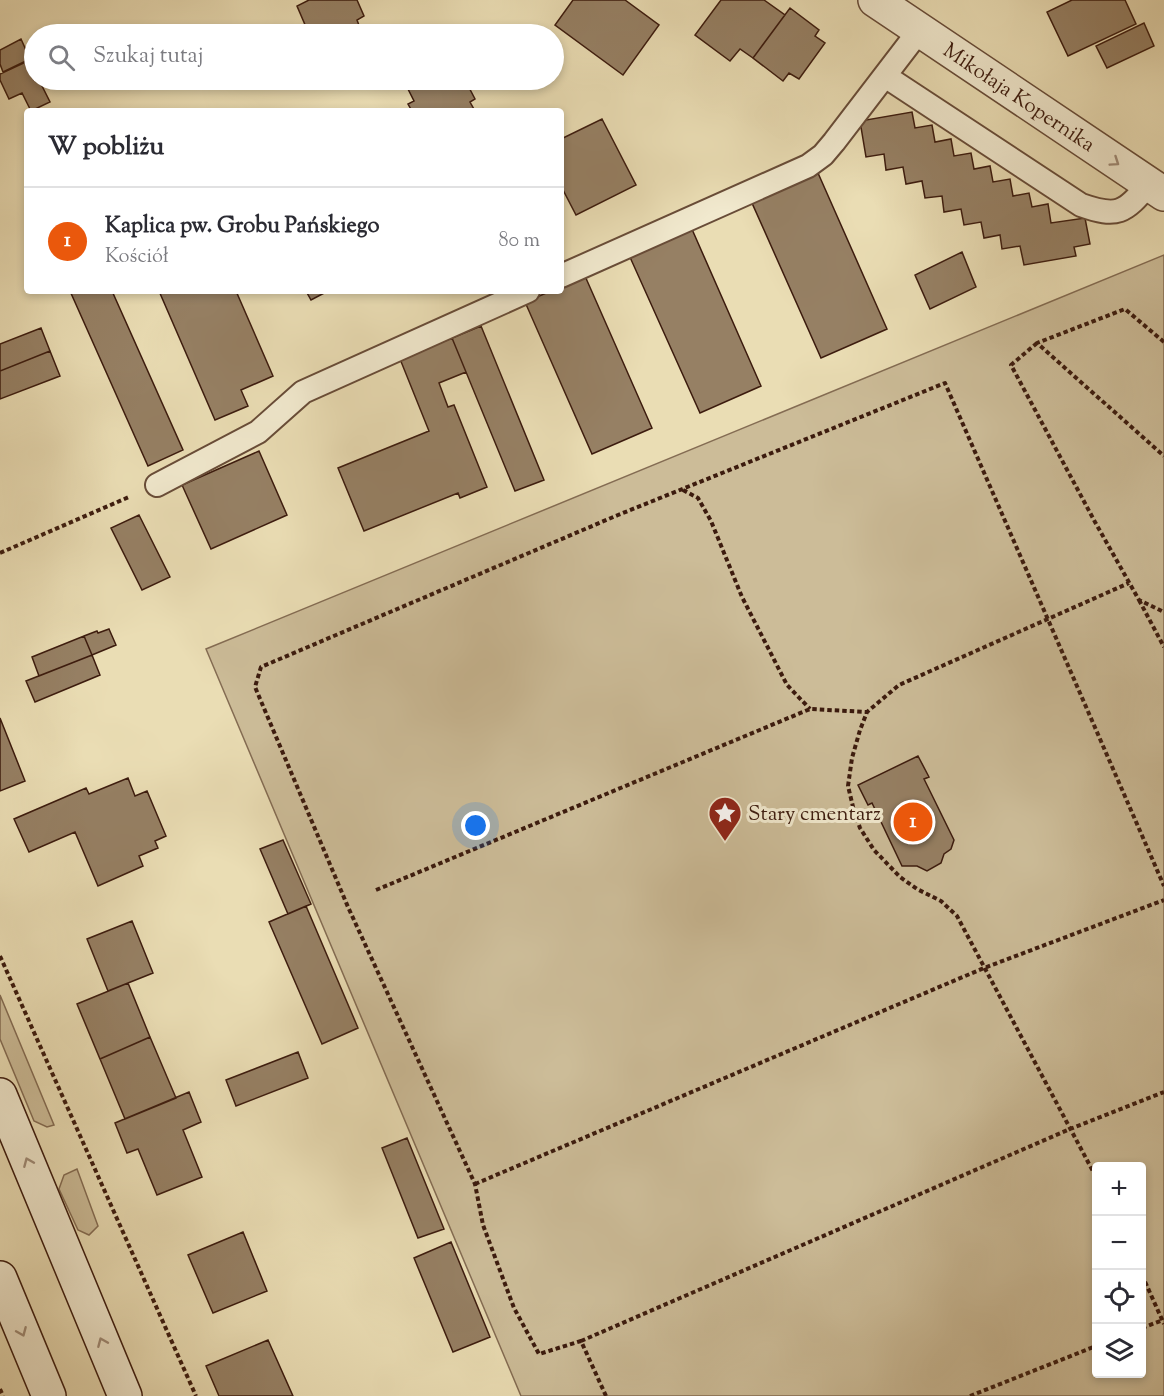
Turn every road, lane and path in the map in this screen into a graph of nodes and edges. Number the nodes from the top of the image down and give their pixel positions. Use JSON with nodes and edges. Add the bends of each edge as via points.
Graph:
{"nodes":[{"id":1,"x":875,"y":0,"type":"edge"},
{"id":2,"x":919,"y":31,"type":"junction"},
{"id":3,"x":885,"y":76,"type":"junction"},
{"id":4,"x":1157,"y":189,"type":"edge"},
{"id":5,"x":564,"y":275,"type":"edge"},
{"id":6,"x":521,"y":294,"type":"edge"},
{"id":7,"x":1164,"y":342,"type":"edge"},
{"id":8,"x":1037,"y":343,"type":"junction"},
{"id":9,"x":1164,"y":456,"type":"edge"},
{"id":10,"x":157,"y":485,"type":"joint"},
{"id":11,"x":682,"y":490,"type":"junction"},
{"id":12,"x":0,"y":553,"type":"edge"},
{"id":13,"x":1129,"y":583,"type":"junction"},
{"id":14,"x":1139,"y":600,"type":"junction"},
{"id":15,"x":1164,"y":612,"type":"edge"},
{"id":16,"x":1049,"y":620,"type":"junction"},
{"id":17,"x":1164,"y":647,"type":"edge"},
{"id":18,"x":810,"y":709,"type":"junction"},
{"id":19,"x":867,"y":712,"type":"junction"},
{"id":20,"x":1164,"y":886,"type":"edge"},
{"id":21,"x":376,"y":890,"type":"dead end"},
{"id":22,"x":1164,"y":900,"type":"edge"},
{"id":23,"x":0,"y":956,"type":"edge"},
{"id":24,"x":984,"y":968,"type":"junction"},
{"id":25,"x":1164,"y":1092,"type":"edge"},
{"id":26,"x":0,"y":1095,"type":"edge"},
{"id":27,"x":1070,"y":1128,"type":"junction"},
{"id":28,"x":1092,"y":1169,"type":"edge"},
{"id":29,"x":475,"y":1184,"type":"junction"},
{"id":30,"x":0,"y":1278,"type":"edge"},
{"id":31,"x":1146,"y":1284,"type":"edge"},
{"id":32,"x":1163,"y":1321,"type":"edge"},
{"id":33,"x":1146,"y":1327,"type":"edge"},
{"id":34,"x":581,"y":1341,"type":"junction"},
{"id":35,"x":1092,"y":1348,"type":"edge"},
{"id":36,"x":0,"y":1389,"type":"edge"},
{"id":37,"x":3,"y":1396,"type":"edge"},
{"id":38,"x":49,"y":1396,"type":"edge"},
{"id":39,"x":125,"y":1396,"type":"edge"},
{"id":40,"x":196,"y":1396,"type":"edge"},
{"id":41,"x":606,"y":1396,"type":"edge"},
{"id":42,"x":970,"y":1396,"type":"edge"}],
"edges":[{"from":1,"to":2,"type":"main road","name":"Mikołaja Kopernika"},
{"from":2,"to":3,"type":"lane"},
{"from":2,"to":4,"type":"main road","name":"Mikołaja Kopernika","one_way":true},
{"from":3,"to":4,"type":"lane","via":[[1081,206],[1101,212],[1116,211]]},
{"from":3,"to":5,"type":"lane","via":[[823,155],[808,166]]},
{"from":6,"to":10,"type":"lane","via":[[303,392],[258,432]]},
{"from":7,"to":8,"type":"path","via":[[1125,309]]},
{"from":8,"to":9,"type":"path"},
{"from":8,"to":13,"type":"path","via":[[1011,365]]},
{"from":10,"to":12,"type":"path"},
{"from":11,"to":16,"type":"path","via":[[945,384]]},
{"from":11,"to":18,"type":"path","via":[[698,498],[707,513],[742,597],[787,685]]},
{"from":11,"to":29,"type":"path","via":[[261,667],[255,687],[348,907]]},
{"from":13,"to":14,"type":"path"},
{"from":13,"to":16,"type":"path"},
{"from":14,"to":15,"type":"path"},
{"from":14,"to":17,"type":"path"},
{"from":16,"to":19,"type":"path","via":[[899,685]]},
{"from":16,"to":20,"type":"path"},
{"from":18,"to":19,"type":"path"},
{"from":18,"to":21,"type":"path"},
{"from":19,"to":24,"type":"path","via":[[852,758],[848,786],[860,828],[874,850],[900,877],[941,901],[957,916]]},
{"from":22,"to":24,"type":"path"},
{"from":23,"to":40,"type":"path"},
{"from":24,"to":27,"type":"path"},
{"from":24,"to":29,"type":"path"},
{"from":25,"to":27,"type":"path"},
{"from":39,"to":26,"type":"main road","one_way":true},
{"from":27,"to":28,"type":"path"},
{"from":27,"to":34,"type":"path"},
{"from":29,"to":34,"type":"path","via":[[483,1226],[510,1298],[539,1354]]},
{"from":30,"to":38,"type":"main road","one_way":true},
{"from":31,"to":32,"type":"path"},
{"from":32,"to":33,"type":"path"},
{"from":34,"to":41,"type":"path"},
{"from":35,"to":42,"type":"path"},
{"from":36,"to":37,"type":"path"}]}
